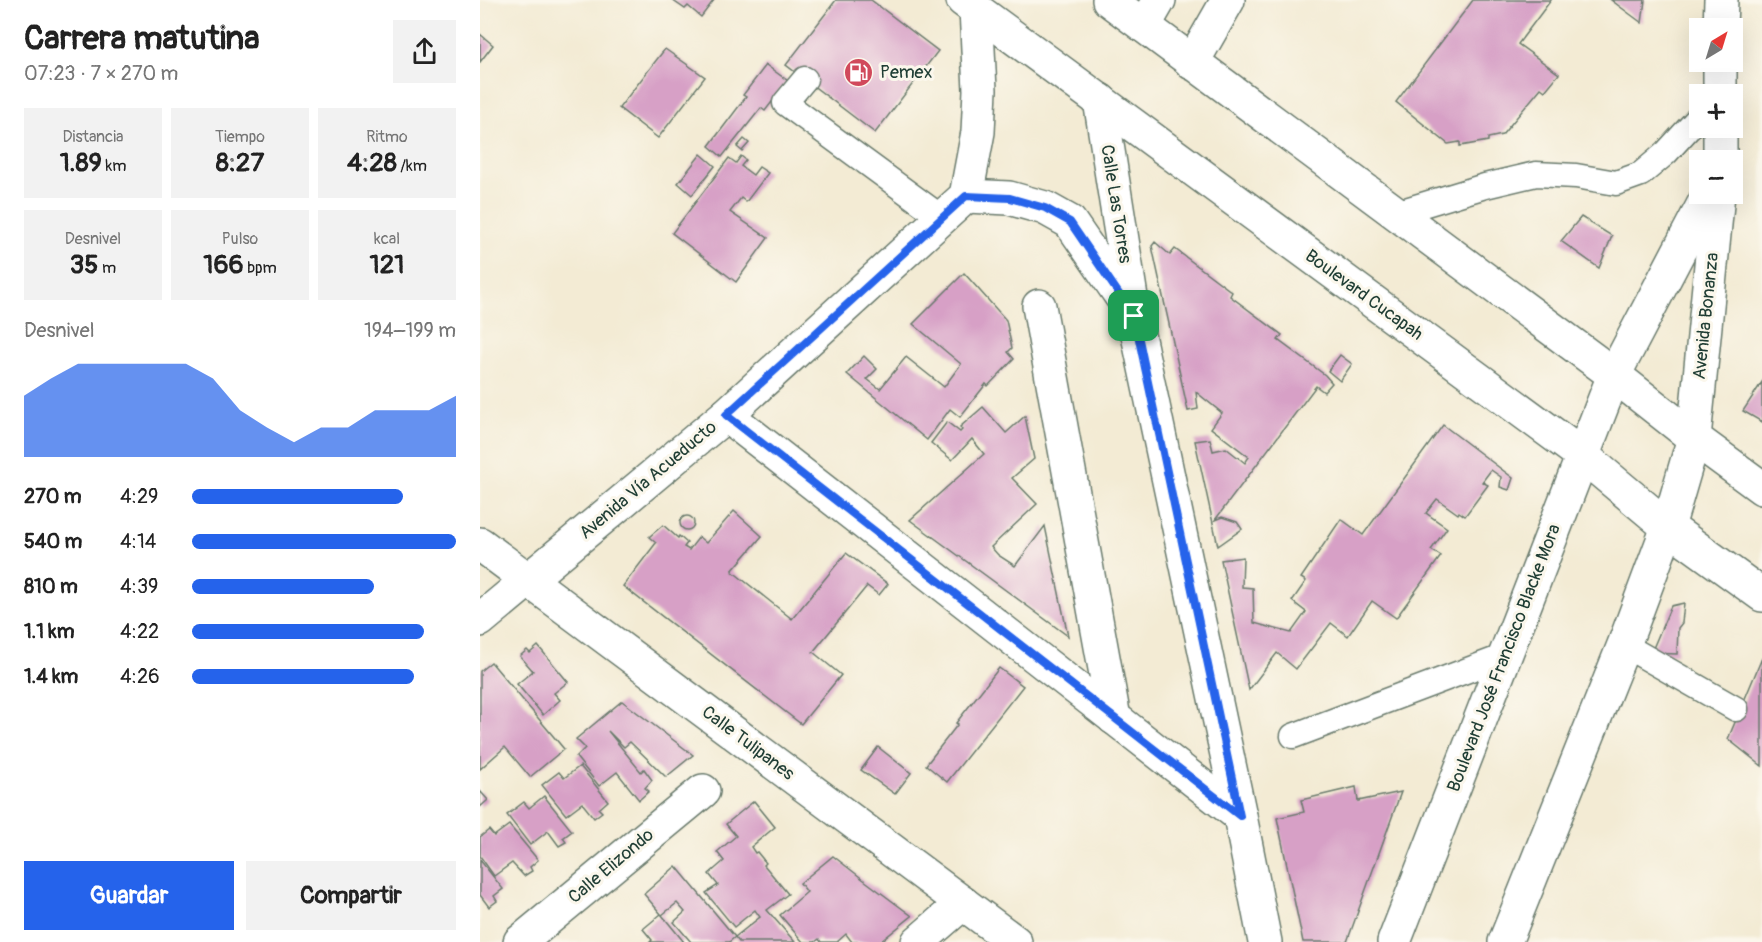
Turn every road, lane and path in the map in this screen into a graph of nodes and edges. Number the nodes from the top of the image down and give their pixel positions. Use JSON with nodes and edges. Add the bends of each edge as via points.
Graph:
{"nodes":[{"id":1,"x":1109,"y":0,"type":"edge"},
{"id":2,"x":1228,"y":0,"type":"edge"},
{"id":3,"x":1720,"y":0,"type":"edge"},
{"id":4,"x":970,"y":5,"type":"edge"},
{"id":5,"x":1151,"y":13,"type":"edge"},
{"id":6,"x":1720,"y":18,"type":"edge"},
{"id":7,"x":1192,"y":63,"type":"junction"},
{"id":8,"x":805,"y":79,"type":"dead end"},
{"id":9,"x":1100,"y":100,"type":"junction"},
{"id":10,"x":1689,"y":125,"type":"edge"},
{"id":11,"x":966,"y":196,"type":"junction"},
{"id":12,"x":1704,"y":204,"type":"edge"},
{"id":13,"x":1717,"y":204,"type":"edge"},
{"id":14,"x":1396,"y":213,"type":"junction"},
{"id":15,"x":942,"y":218,"type":"junction"},
{"id":16,"x":1039,"y":306,"type":"dead end"},
{"id":17,"x":1134,"y":316,"type":"junction"},
{"id":18,"x":1614,"y":375,"type":"junction"},
{"id":19,"x":726,"y":415,"type":"junction"},
{"id":20,"x":1694,"y":438,"type":"junction"},
{"id":21,"x":1583,"y":456,"type":"junction"},
{"id":22,"x":1762,"y":488,"type":"edge"},
{"id":23,"x":1668,"y":527,"type":"junction"},
{"id":24,"x":480,"y":544,"type":"edge"},
{"id":25,"x":528,"y":580,"type":"junction"},
{"id":26,"x":1762,"y":595,"type":"edge"},
{"id":27,"x":480,"y":620,"type":"edge"},
{"id":28,"x":1624,"y":645,"type":"junction"},
{"id":29,"x":1505,"y":656,"type":"junction"},
{"id":30,"x":1736,"y":709,"type":"dead end"},
{"id":31,"x":1114,"y":718,"type":"junction"},
{"id":32,"x":1293,"y":736,"type":"dead end"},
{"id":33,"x":703,"y":791,"type":"dead end"},
{"id":34,"x":1240,"y":816,"type":"junction"},
{"id":35,"x":963,"y":903,"type":"junction"},
{"id":36,"x":520,"y":942,"type":"edge"},
{"id":37,"x":918,"y":942,"type":"edge"},
{"id":38,"x":1015,"y":942,"type":"edge"},
{"id":39,"x":1265,"y":942,"type":"edge"},
{"id":40,"x":1394,"y":942,"type":"edge"},
{"id":41,"x":1505,"y":942,"type":"edge"}],
"edges":[{"from":1,"to":5,"type":"street"},
{"from":2,"to":7,"type":"street"},
{"from":3,"to":6,"type":"street"},
{"from":4,"to":9,"type":"street","name":"Boulevard Cucapah"},
{"from":4,"to":11,"type":"street","via":[[980,90],[978,132]]},
{"from":5,"to":7,"type":"street"},
{"from":7,"to":14,"type":"street"},
{"from":8,"to":15,"type":"lane","via":[[785,103]]},
{"from":9,"to":17,"type":"street","name":"Calle Las Torres"},
{"from":9,"to":21,"type":"street","name":"Boulevard Cucapah"},
{"from":10,"to":14,"type":"lane","via":[[1666,153],[1641,174],[1616,183],[1536,174]]},
{"from":11,"to":15,"type":"street","name":"Avenida Vía Acueducto"},
{"from":11,"to":17,"type":"street","via":[[1010,198],[1045,208],[1070,222]]},
{"from":12,"to":18,"type":"street","name":"Avenida Bonanza"},
{"from":13,"to":20,"type":"street","name":"Avenida Bonanza"},
{"from":14,"to":18,"type":"street"},
{"from":15,"to":19,"type":"street","name":"Avenida Vía Acueducto"},
{"from":16,"to":31,"type":"street"},
{"from":17,"to":34,"type":"street","name":"Calle Las Torres"},
{"from":18,"to":20,"type":"street"},
{"from":18,"to":21,"type":"street","name":"Boulevard José Francisco Blacke Mora"},
{"from":19,"to":25,"type":"street","name":"Avenida Vía Acueducto"},
{"from":19,"to":31,"type":"street"},
{"from":20,"to":22,"type":"street"},
{"from":20,"to":23,"type":"street"},
{"from":21,"to":23,"type":"street","name":"Boulevard Cucapah"},
{"from":21,"to":29,"type":"street","name":"Boulevard José Francisco Blacke Mora"},
{"from":23,"to":26,"type":"street","name":"Boulevard Cucapah"},
{"from":23,"to":28,"type":"street"},
{"from":24,"to":25,"type":"street","name":"Calle Tulipanes"},
{"from":25,"to":27,"type":"street","name":"Avenida Vía Acueducto"},
{"from":25,"to":35,"type":"street","name":"Calle Tulipanes"},
{"from":28,"to":30,"type":"lane"},
{"from":28,"to":41,"type":"street"},
{"from":29,"to":32,"type":"lane"},
{"from":29,"to":40,"type":"street","name":"Boulevard José Francisco Blacke Mora"},
{"from":31,"to":34,"type":"street"},
{"from":33,"to":36,"type":"street","name":"Calle Elizondo"},
{"from":34,"to":39,"type":"street","name":"Calle Las Torres"},
{"from":35,"to":37,"type":"street"},
{"from":35,"to":38,"type":"street","name":"Calle Tulipanes"}]}
